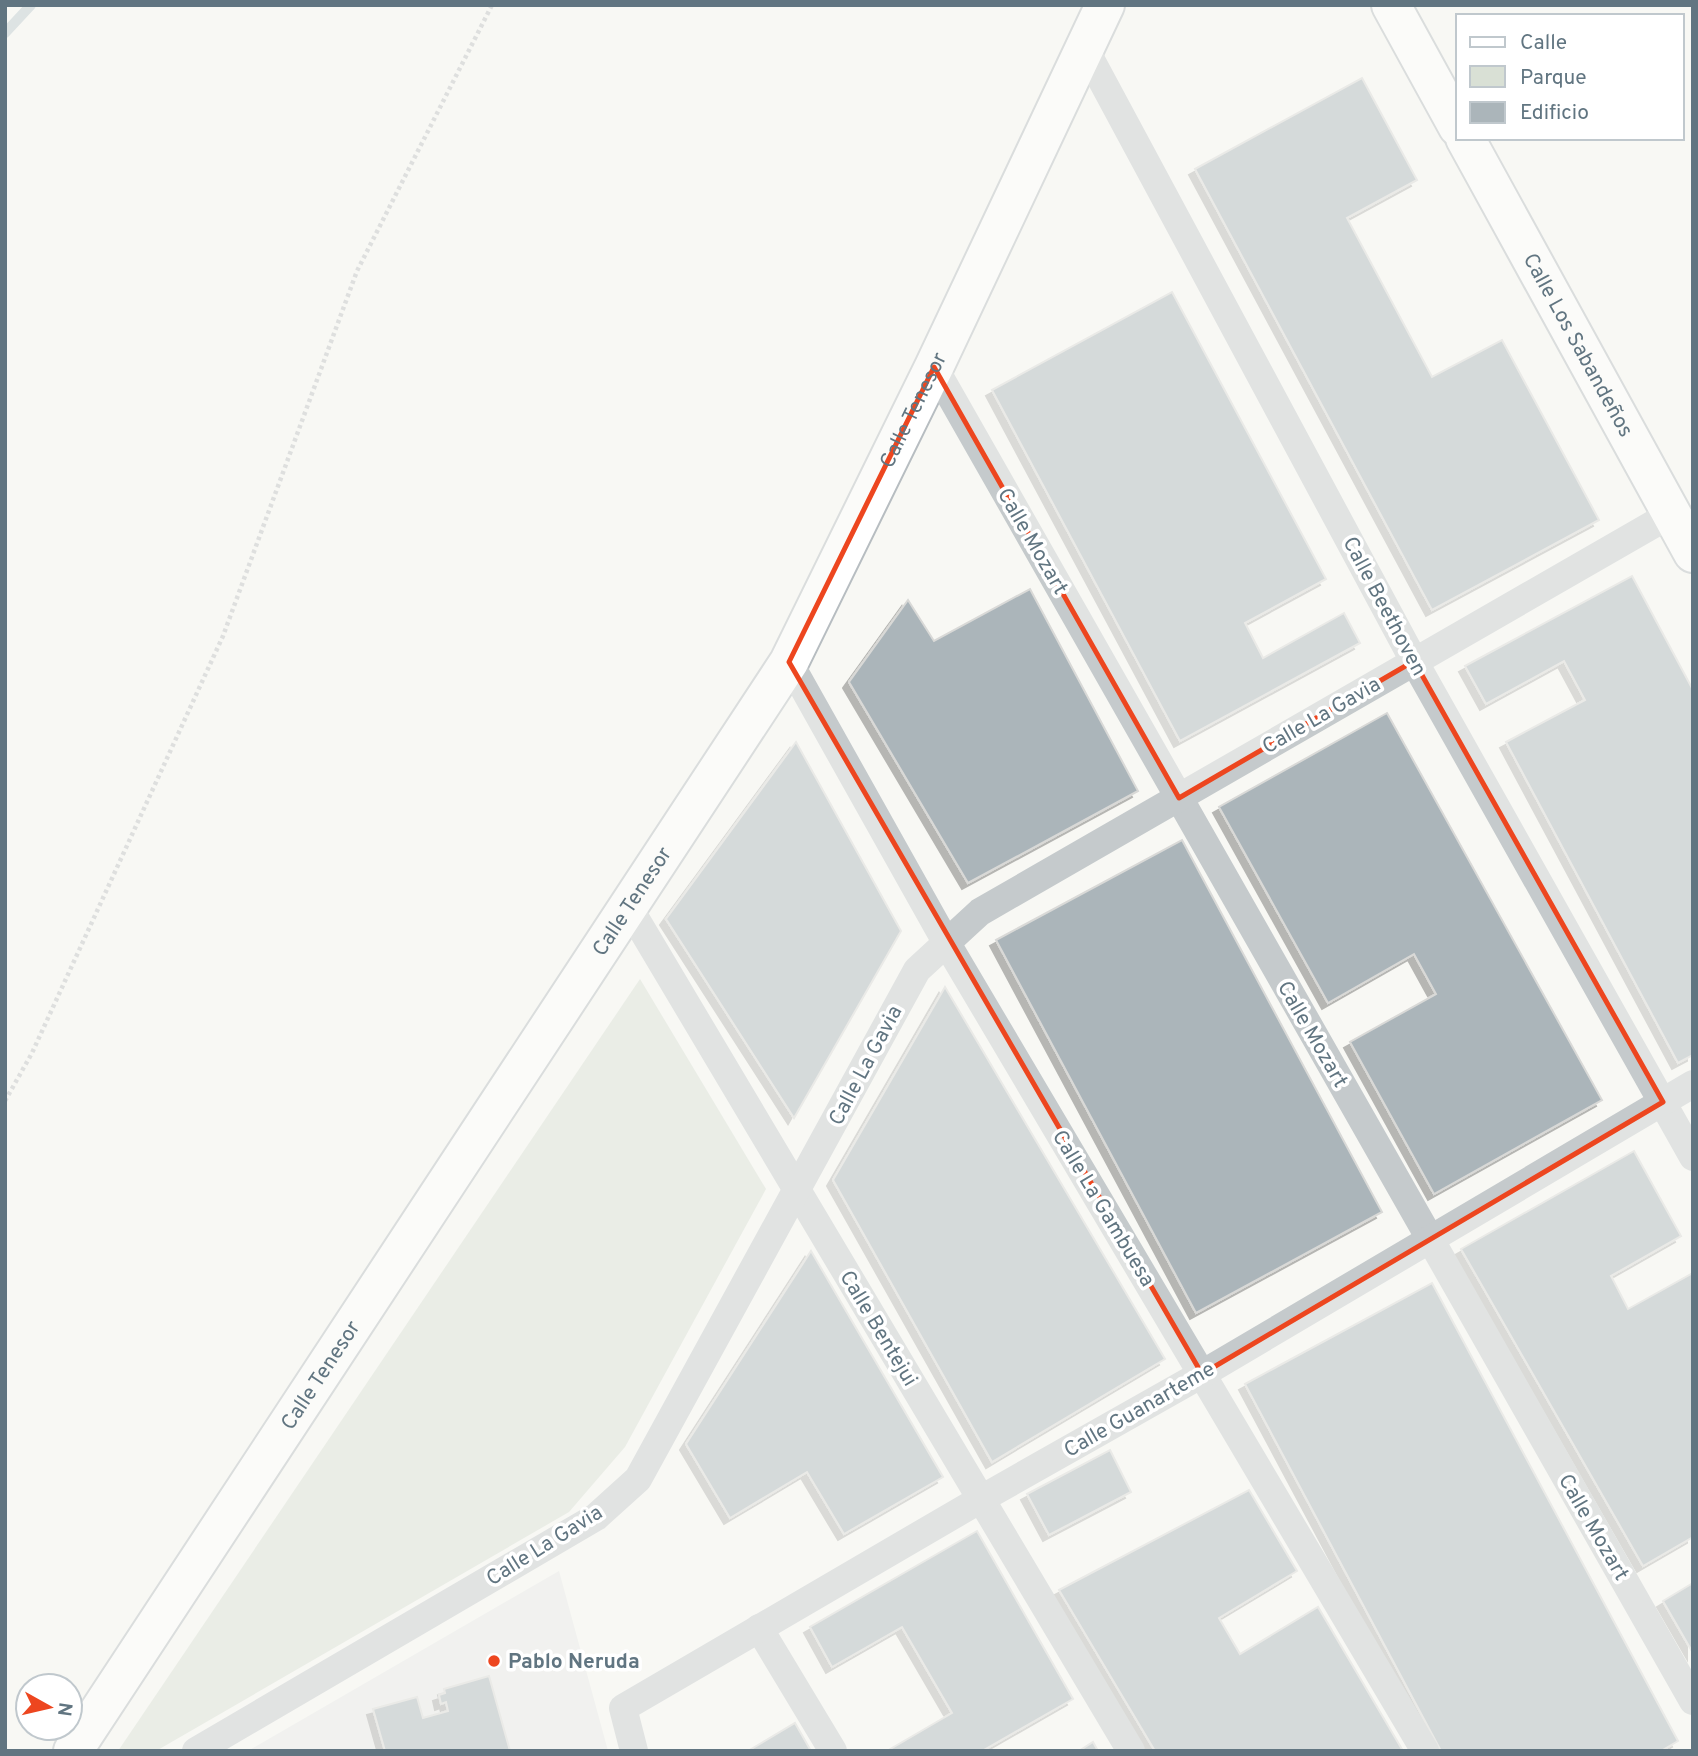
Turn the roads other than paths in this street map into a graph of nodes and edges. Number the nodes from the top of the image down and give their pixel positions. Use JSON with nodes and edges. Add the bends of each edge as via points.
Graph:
{"nodes":[{"id":1,"x":1105,"y":5,"type":"edge"},
{"id":2,"x":1391,"y":5,"type":"edge"},
{"id":3,"x":1085,"y":49,"type":"junction"},
{"id":4,"x":1456,"y":123,"type":"edge"},
{"id":5,"x":1466,"y":140,"type":"edge"},
{"id":6,"x":934,"y":367,"type":"junction"},
{"id":7,"x":1671,"y":514,"type":"junction"},
{"id":8,"x":1693,"y":553,"type":"edge"},
{"id":9,"x":1415,"y":661,"type":"junction"},
{"id":10,"x":789,"y":662,"type":"junction"},
{"id":11,"x":1179,"y":798,"type":"junction"},
{"id":12,"x":628,"y":906,"type":"junction"},
{"id":13,"x":946,"y":942,"type":"junction"},
{"id":14,"x":1693,"y":1084,"type":"edge"},
{"id":15,"x":1662,"y":1102,"type":"junction"},
{"id":16,"x":1693,"y":1157,"type":"edge"},
{"id":17,"x":797,"y":1190,"type":"junction"},
{"id":18,"x":1430,"y":1239,"type":"junction"},
{"id":19,"x":1202,"y":1374,"type":"junction"},
{"id":20,"x":981,"y":1499,"type":"junction"},
{"id":21,"x":759,"y":1628,"type":"junction"},
{"id":22,"x":1693,"y":1701,"type":"edge"},
{"id":23,"x":73,"y":1751,"type":"edge"},
{"id":24,"x":196,"y":1751,"type":"edge"},
{"id":25,"x":634,"y":1751,"type":"edge"},
{"id":26,"x":833,"y":1751,"type":"edge"},
{"id":27,"x":1131,"y":1751,"type":"edge"},
{"id":28,"x":1425,"y":1751,"type":"edge"}],
"edges":[{"from":1,"to":3,"type":"street","name":"Calle Tenesor"},
{"from":2,"to":4,"type":"street"},
{"from":3,"to":6,"type":"street","name":"Calle Tenesor"},
{"from":3,"to":9,"type":"street","name":"Calle Beethoven"},
{"from":5,"to":7,"type":"street","name":"Calle Los Sabandeños"},
{"from":6,"to":10,"type":"street","name":"Calle Tenesor"},
{"from":6,"to":11,"type":"street","name":"Calle Mozart"},
{"from":7,"to":8,"type":"street","name":"Calle Los Sabandeños"},
{"from":7,"to":9,"type":"street","name":"Calle La Gavia"},
{"from":9,"to":11,"type":"street","name":"Calle La Gavia"},
{"from":9,"to":15,"type":"street","name":"Calle Beethoven"},
{"from":10,"to":12,"type":"street","name":"Calle Tenesor"},
{"from":10,"to":13,"type":"street","name":"Calle La Gambuesa"},
{"from":11,"to":13,"type":"street","name":"Calle La Gavia","via":[[980,912]]},
{"from":11,"to":18,"type":"street","name":"Calle Mozart"},
{"from":12,"to":17,"type":"street","name":"Calle Bentejui"},
{"from":12,"to":23,"type":"street","name":"Calle Tenesor"},
{"from":13,"to":17,"type":"street","name":"Calle La Gavia","via":[[917,970]]},
{"from":13,"to":19,"type":"street","name":"Calle La Gambuesa"},
{"from":14,"to":15,"type":"street","name":"Calle Guanarteme"},
{"from":15,"to":16,"type":"street","name":"Calle Beethoven"},
{"from":15,"to":18,"type":"street","name":"Calle Guanarteme"},
{"from":17,"to":20,"type":"street","name":"Calle Bentejui"},
{"from":17,"to":24,"type":"street","name":"Calle La Gavia","via":[[638,1479],[596,1517]]},
{"from":18,"to":19,"type":"street","name":"Calle Guanarteme"},
{"from":18,"to":22,"type":"street","name":"Calle Mozart"},
{"from":19,"to":20,"type":"street","name":"Calle Guanarteme"},
{"from":19,"to":28,"type":"street","name":"Calle La Gambuesa"},
{"from":20,"to":21,"type":"street","name":"Calle Guanarteme"},
{"from":20,"to":27,"type":"street","name":"Calle Bentejui"},
{"from":21,"to":25,"type":"street","name":"Calle Guanarteme","via":[[623,1707]]},
{"from":21,"to":26,"type":"street"}]}
